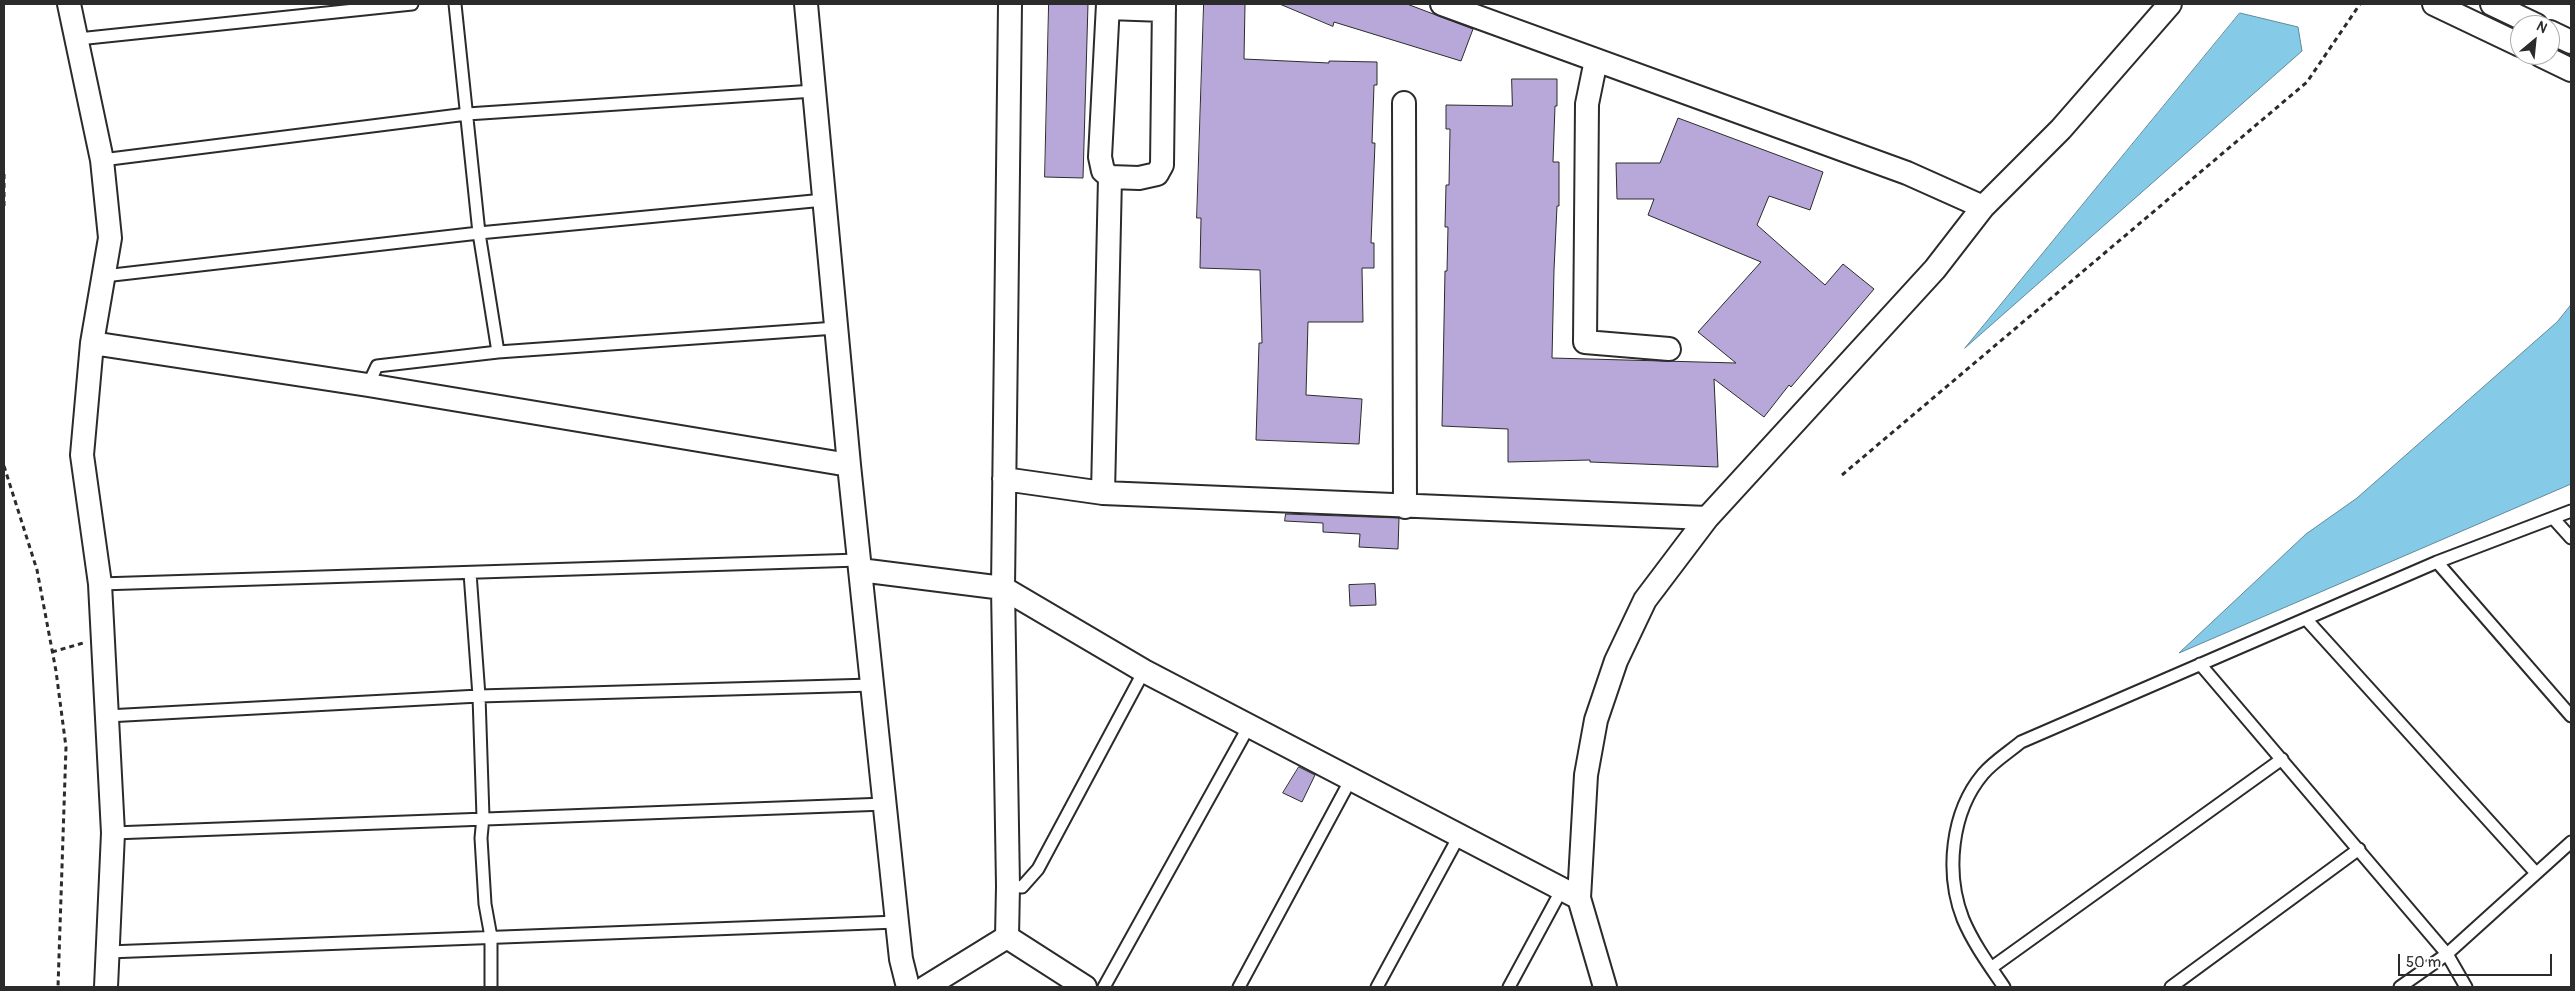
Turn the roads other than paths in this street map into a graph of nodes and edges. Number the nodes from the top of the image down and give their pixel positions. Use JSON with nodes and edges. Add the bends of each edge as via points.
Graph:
{"nodes":[{"id":1,"x":69,"y":4,"type":"edge"},
{"id":2,"x":412,"y":4,"type":"edge"},
{"id":3,"x":455,"y":4,"type":"edge"},
{"id":4,"x":806,"y":4,"type":"edge"},
{"id":5,"x":1010,"y":4,"type":"edge"},
{"id":6,"x":1442,"y":4,"type":"edge"},
{"id":7,"x":2170,"y":4,"type":"edge"},
{"id":8,"x":2434,"y":4,"type":"edge"},
{"id":9,"x":2492,"y":4,"type":"edge"},
{"id":10,"x":1108,"y":6,"type":"edge"},
{"id":11,"x":1164,"y":7,"type":"edge"},
{"id":12,"x":2515,"y":15,"type":"edge"},
{"id":13,"x":78,"y":39,"type":"junction"},
{"id":14,"x":2510,"y":40,"type":"edge"},
{"id":15,"x":1596,"y":60,"type":"junction"},
{"id":16,"x":814,"y":91,"type":"junction"},
{"id":17,"x":1404,"y":103,"type":"dead end"},
{"id":18,"x":467,"y":114,"type":"junction"},
{"id":19,"x":102,"y":160,"type":"junction"},
{"id":20,"x":1110,"y":177,"type":"junction"},
{"id":21,"x":824,"y":200,"type":"junction"},
{"id":22,"x":1983,"y":207,"type":"junction"},
{"id":23,"x":479,"y":233,"type":"junction"},
{"id":24,"x":104,"y":276,"type":"junction"},
{"id":25,"x":836,"y":328,"type":"junction"},
{"id":26,"x":92,"y":343,"type":"junction"},
{"id":27,"x":1669,"y":349,"type":"dead end"},
{"id":28,"x":498,"y":352,"type":"junction"},
{"id":29,"x":368,"y":385,"type":"junction"},
{"id":30,"x":849,"y":464,"type":"junction"},
{"id":31,"x":1004,"y":480,"type":"junction"},
{"id":32,"x":1103,"y":493,"type":"junction"},
{"id":33,"x":1405,"y":507,"type":"junction"},
{"id":34,"x":2571,"y":511,"type":"edge"},
{"id":35,"x":1708,"y":518,"type":"junction"},
{"id":36,"x":2553,"y":518,"type":"junction"},
{"id":37,"x":2571,"y":538,"type":"edge"},
{"id":38,"x":2438,"y":562,"type":"junction"},
{"id":39,"x":859,"y":565,"type":"junction"},
{"id":40,"x":470,"y":573,"type":"junction"},
{"id":41,"x":100,"y":584,"type":"junction"},
{"id":42,"x":1003,"y":588,"type":"junction"},
{"id":43,"x":2306,"y":618,"type":"junction"},
{"id":44,"x":2200,"y":664,"type":"junction"},
{"id":45,"x":1144,"y":671,"type":"junction"},
{"id":46,"x":872,"y":685,"type":"junction"},
{"id":47,"x":479,"y":696,"type":"junction"},
{"id":48,"x":107,"y":716,"type":"junction"},
{"id":49,"x":2571,"y":716,"type":"edge"},
{"id":50,"x":1249,"y":726,"type":"junction"},
{"id":51,"x":2282,"y":759,"type":"junction"},
{"id":52,"x":1351,"y":779,"type":"junction"},
{"id":53,"x":885,"y":804,"type":"junction"},
{"id":54,"x":484,"y":818,"type":"junction"},
{"id":55,"x":113,"y":833,"type":"junction"},
{"id":56,"x":1459,"y":836,"type":"junction"},
{"id":57,"x":2571,"y":842,"type":"edge"},
{"id":58,"x":2358,"y":849,"type":"junction"},
{"id":59,"x":2536,"y":873,"type":"junction"},
{"id":60,"x":1008,"y":886,"type":"junction"},
{"id":61,"x":1570,"y":894,"type":"junction"},
{"id":62,"x":897,"y":922,"type":"junction"},
{"id":63,"x":491,"y":937,"type":"junction"},
{"id":64,"x":1007,"y":937,"type":"junction"},
{"id":65,"x":108,"y":952,"type":"junction"},
{"id":66,"x":2446,"y":954,"type":"junction"},
{"id":67,"x":1991,"y":968,"type":"junction"},
{"id":68,"x":106,"y":987,"type":"edge"},
{"id":69,"x":490,"y":987,"type":"edge"},
{"id":70,"x":908,"y":987,"type":"edge"},
{"id":71,"x":926,"y":987,"type":"edge"},
{"id":72,"x":1085,"y":987,"type":"edge"},
{"id":73,"x":1104,"y":987,"type":"edge"},
{"id":74,"x":1239,"y":987,"type":"edge"},
{"id":75,"x":1378,"y":987,"type":"edge"},
{"id":76,"x":1509,"y":987,"type":"edge"},
{"id":77,"x":1605,"y":987,"type":"edge"},
{"id":78,"x":2004,"y":987,"type":"edge"},
{"id":79,"x":2171,"y":987,"type":"edge"},
{"id":80,"x":2400,"y":987,"type":"edge"},
{"id":81,"x":2466,"y":987,"type":"edge"}],
"edges":[{"from":1,"to":13,"type":"street"},
{"from":2,"to":13,"type":"lane"},
{"from":3,"to":18,"type":"lane"},
{"from":4,"to":16,"type":"street"},
{"from":5,"to":31,"type":"street"},
{"from":6,"to":15,"type":"street"},
{"from":7,"to":22,"type":"street","via":[[2061,129]]},
{"from":8,"to":14,"type":"street"},
{"from":9,"to":12,"type":"street"},
{"from":10,"to":11,"type":"street"},
{"from":10,"to":20,"type":"street","via":[[1100,156],[1103,170]]},
{"from":11,"to":20,"type":"street","via":[[1162,165],[1157,174],[1139,178]]},
{"from":13,"to":19,"type":"street"},
{"from":15,"to":22,"type":"street","via":[[1907,173]]},
{"from":15,"to":27,"type":"street","via":[[1587,104],[1585,342]]},
{"from":16,"to":18,"type":"lane"},
{"from":16,"to":21,"type":"street"},
{"from":17,"to":33,"type":"street"},
{"from":18,"to":19,"type":"lane"},
{"from":18,"to":23,"type":"lane"},
{"from":19,"to":24,"type":"street","via":[[110,238]]},
{"from":20,"to":32,"type":"street"},
{"from":21,"to":23,"type":"lane"},
{"from":21,"to":25,"type":"street"},
{"from":22,"to":35,"type":"street","via":[[1936,269]]},
{"from":23,"to":24,"type":"lane"},
{"from":23,"to":28,"type":"lane"},
{"from":24,"to":26,"type":"street"},
{"from":25,"to":28,"type":"lane"},
{"from":25,"to":30,"type":"street"},
{"from":26,"to":29,"type":"street"},
{"from":26,"to":41,"type":"street","via":[[82,455]]},
{"from":28,"to":29,"type":"lane","via":[[376,366]]},
{"from":29,"to":30,"type":"street"},
{"from":30,"to":39,"type":"street"},
{"from":31,"to":32,"type":"street"},
{"from":31,"to":42,"type":"street"},
{"from":32,"to":33,"type":"street"},
{"from":33,"to":35,"type":"street"},
{"from":34,"to":36,"type":"lane"},
{"from":35,"to":61,"type":"street","via":[[1645,600],[1616,661],[1596,720]]},
{"from":36,"to":37,"type":"lane"},
{"from":36,"to":38,"type":"lane"},
{"from":38,"to":43,"type":"lane"},
{"from":38,"to":49,"type":"lane"},
{"from":39,"to":40,"type":"lane"},
{"from":39,"to":42,"type":"street"},
{"from":39,"to":46,"type":"street"},
{"from":40,"to":41,"type":"lane"},
{"from":40,"to":47,"type":"lane"},
{"from":41,"to":48,"type":"street"},
{"from":42,"to":45,"type":"street"},
{"from":42,"to":60,"type":"street"},
{"from":43,"to":44,"type":"lane"},
{"from":43,"to":59,"type":"lane"},
{"from":44,"to":51,"type":"lane"},
{"from":44,"to":67,"type":"lane","via":[[2021,742],[1983,773],[1971,791],[1956,831],[1953,874],[1962,917]]},
{"from":45,"to":50,"type":"street"},
{"from":45,"to":60,"type":"lane","via":[[1038,869],[1022,887]]},
{"from":46,"to":47,"type":"lane"},
{"from":46,"to":53,"type":"street"},
{"from":47,"to":48,"type":"lane"},
{"from":47,"to":54,"type":"lane"},
{"from":48,"to":55,"type":"street"},
{"from":50,"to":52,"type":"street"},
{"from":50,"to":73,"type":"lane"},
{"from":51,"to":58,"type":"lane"},
{"from":51,"to":67,"type":"lane"},
{"from":52,"to":56,"type":"street"},
{"from":52,"to":74,"type":"lane"},
{"from":53,"to":54,"type":"lane"},
{"from":53,"to":62,"type":"street"},
{"from":54,"to":55,"type":"lane"},
{"from":54,"to":63,"type":"lane","via":[[481,838],[485,904]]},
{"from":55,"to":65,"type":"street"},
{"from":56,"to":61,"type":"street"},
{"from":56,"to":75,"type":"lane"},
{"from":57,"to":59,"type":"lane"},
{"from":58,"to":66,"type":"lane"},
{"from":58,"to":79,"type":"lane"},
{"from":59,"to":66,"type":"lane"},
{"from":60,"to":64,"type":"street"},
{"from":61,"to":76,"type":"lane"},
{"from":61,"to":77,"type":"street"},
{"from":62,"to":63,"type":"lane"},
{"from":62,"to":70,"type":"street"},
{"from":63,"to":65,"type":"lane"},
{"from":63,"to":69,"type":"lane"},
{"from":64,"to":71,"type":"street"},
{"from":64,"to":72,"type":"street"},
{"from":65,"to":68,"type":"street"},
{"from":66,"to":80,"type":"lane"},
{"from":66,"to":81,"type":"lane"},
{"from":67,"to":78,"type":"lane"}]}
